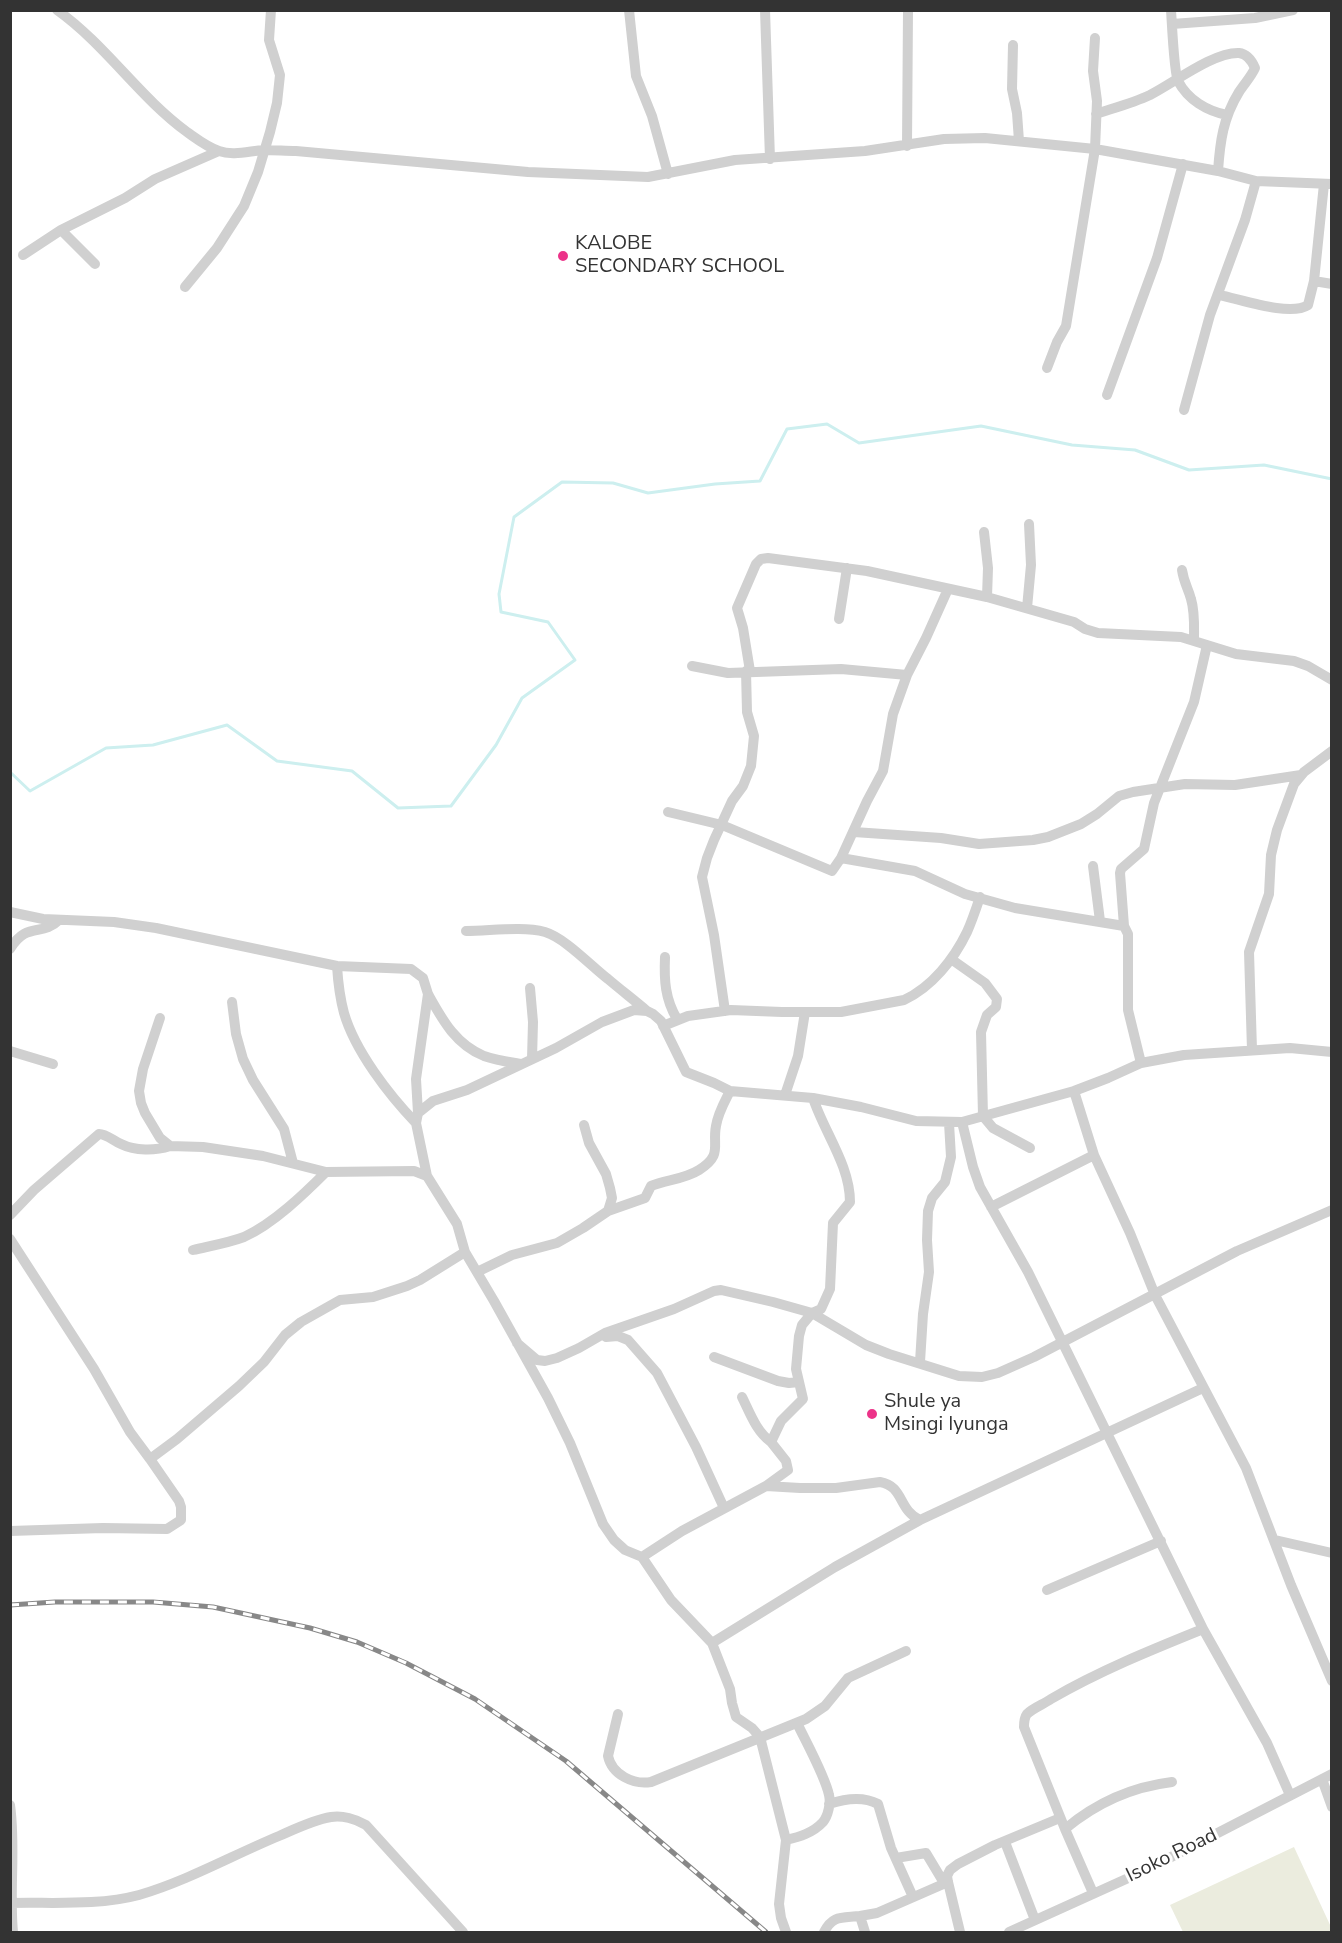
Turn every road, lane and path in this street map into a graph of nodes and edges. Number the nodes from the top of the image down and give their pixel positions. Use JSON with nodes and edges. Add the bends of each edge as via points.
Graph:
{"nodes":[{"id":1,"x":57,"y":10,"type":"edge"},
{"id":2,"x":271,"y":10,"type":"edge"},
{"id":3,"x":629,"y":10,"type":"edge"},
{"id":4,"x":765,"y":10,"type":"edge"},
{"id":5,"x":908,"y":10,"type":"edge"},
{"id":6,"x":1171,"y":10,"type":"edge"},
{"id":7,"x":1293,"y":10,"type":"edge"},
{"id":8,"x":1172,"y":24,"type":"junction"},
{"id":9,"x":1095,"y":38,"type":"dead end"},
{"id":10,"x":1012,"y":45,"type":"dead end"},
{"id":11,"x":1177,"y":80,"type":"junction"},
{"id":12,"x":1096,"y":114,"type":"junction"},
{"id":13,"x":1227,"y":115,"type":"junction"},
{"id":14,"x":1019,"y":141,"type":"junction"},
{"id":15,"x":907,"y":146,"type":"junction"},
{"id":16,"x":1095,"y":149,"type":"junction"},
{"id":17,"x":264,"y":150,"type":"junction"},
{"id":18,"x":219,"y":151,"type":"junction"},
{"id":19,"x":770,"y":159,"type":"junction"},
{"id":20,"x":1183,"y":164,"type":"junction"},
{"id":21,"x":1218,"y":171,"type":"junction"},
{"id":22,"x":668,"y":174,"type":"junction"},
{"id":23,"x":1256,"y":182,"type":"junction"},
{"id":24,"x":1328,"y":184,"type":"edge"},
{"id":25,"x":61,"y":230,"type":"junction"},
{"id":26,"x":23,"y":255,"type":"dead end"},
{"id":27,"x":95,"y":264,"type":"dead end"},
{"id":28,"x":1314,"y":281,"type":"junction"},
{"id":29,"x":1332,"y":284,"type":"edge"},
{"id":30,"x":185,"y":287,"type":"dead end"},
{"id":31,"x":1219,"y":295,"type":"junction"},
{"id":32,"x":1047,"y":368,"type":"dead end"},
{"id":33,"x":1107,"y":395,"type":"dead end"},
{"id":34,"x":1184,"y":410,"type":"dead end"},
{"id":35,"x":1029,"y":524,"type":"dead end"},
{"id":36,"x":984,"y":532,"type":"dead end"},
{"id":37,"x":847,"y":568,"type":"junction"},
{"id":38,"x":1182,"y":570,"type":"dead end"},
{"id":39,"x":948,"y":589,"type":"junction"},
{"id":40,"x":987,"y":597,"type":"junction"},
{"id":41,"x":1027,"y":608,"type":"junction"},
{"id":42,"x":839,"y":619,"type":"dead end"},
{"id":43,"x":1194,"y":640,"type":"junction"},
{"id":44,"x":1207,"y":645,"type":"junction"},
{"id":45,"x":692,"y":666,"type":"dead end"},
{"id":46,"x":748,"y":671,"type":"junction"},
{"id":47,"x":907,"y":675,"type":"junction"},
{"id":48,"x":1332,"y":680,"type":"edge"},
{"id":49,"x":1332,"y":751,"type":"edge"},
{"id":50,"x":1301,"y":775,"type":"junction"},
{"id":51,"x":1160,"y":788,"type":"junction"},
{"id":52,"x":669,"y":812,"type":"dead end"},
{"id":53,"x":723,"y":825,"type":"junction"},
{"id":54,"x":854,"y":832,"type":"junction"},
{"id":55,"x":842,"y":858,"type":"junction"},
{"id":56,"x":1093,"y":866,"type":"dead end"},
{"id":57,"x":980,"y":897,"type":"junction"},
{"id":58,"x":10,"y":912,"type":"edge"},
{"id":59,"x":59,"y":920,"type":"junction"},
{"id":60,"x":1100,"y":921,"type":"junction"},
{"id":61,"x":1124,"y":926,"type":"junction"},
{"id":62,"x":466,"y":931,"type":"dead end"},
{"id":63,"x":10,"y":949,"type":"edge"},
{"id":64,"x":665,"y":957,"type":"dead end"},
{"id":65,"x":951,"y":958,"type":"junction"},
{"id":66,"x":337,"y":966,"type":"junction"},
{"id":67,"x":530,"y":988,"type":"dead end"},
{"id":68,"x":428,"y":994,"type":"junction"},
{"id":69,"x":232,"y":1002,"type":"dead end"},
{"id":70,"x":647,"y":1011,"type":"junction"},
{"id":71,"x":724,"y":1011,"type":"junction"},
{"id":72,"x":805,"y":1012,"type":"junction"},
{"id":73,"x":160,"y":1018,"type":"dead end"},
{"id":74,"x":676,"y":1019,"type":"junction"},
{"id":75,"x":663,"y":1026,"type":"junction"},
{"id":76,"x":1252,"y":1050,"type":"junction"},
{"id":77,"x":10,"y":1051,"type":"edge"},
{"id":78,"x":1332,"y":1052,"type":"edge"},
{"id":79,"x":531,"y":1059,"type":"junction"},
{"id":80,"x":1141,"y":1063,"type":"junction"},
{"id":81,"x":52,"y":1064,"type":"dead end"},
{"id":82,"x":521,"y":1064,"type":"junction"},
{"id":83,"x":730,"y":1091,"type":"junction"},
{"id":84,"x":1074,"y":1091,"type":"junction"},
{"id":85,"x":785,"y":1095,"type":"junction"},
{"id":86,"x":813,"y":1098,"type":"junction"},
{"id":87,"x":983,"y":1116,"type":"junction"},
{"id":88,"x":417,"y":1118,"type":"junction"},
{"id":89,"x":962,"y":1122,"type":"junction"},
{"id":90,"x":949,"y":1123,"type":"junction"},
{"id":91,"x":584,"y":1125,"type":"dead end"},
{"id":92,"x":170,"y":1146,"type":"junction"},
{"id":93,"x":1030,"y":1148,"type":"dead end"},
{"id":94,"x":1094,"y":1155,"type":"junction"},
{"id":95,"x":293,"y":1163,"type":"junction"},
{"id":96,"x":326,"y":1172,"type":"junction"},
{"id":97,"x":427,"y":1176,"type":"junction"},
{"id":98,"x":992,"y":1207,"type":"junction"},
{"id":99,"x":1332,"y":1210,"type":"edge"},
{"id":100,"x":608,"y":1211,"type":"junction"},
{"id":101,"x":10,"y":1215,"type":"edge"},
{"id":102,"x":10,"y":1239,"type":"edge"},
{"id":103,"x":193,"y":1250,"type":"dead end"},
{"id":104,"x":465,"y":1252,"type":"junction"},
{"id":105,"x":477,"y":1272,"type":"junction"},
{"id":106,"x":1155,"y":1295,"type":"junction"},
{"id":107,"x":812,"y":1313,"type":"junction"},
{"id":108,"x":597,"y":1339,"type":"junction"},
{"id":109,"x":517,"y":1343,"type":"junction"},
{"id":110,"x":1062,"y":1343,"type":"junction"},
{"id":111,"x":714,"y":1357,"type":"dead end"},
{"id":112,"x":920,"y":1362,"type":"junction"},
{"id":113,"x":799,"y":1382,"type":"junction"},
{"id":114,"x":1203,"y":1388,"type":"junction"},
{"id":115,"x":742,"y":1397,"type":"dead end"},
{"id":116,"x":1107,"y":1433,"type":"junction"},
{"id":117,"x":771,"y":1442,"type":"junction"},
{"id":118,"x":150,"y":1459,"type":"junction"},
{"id":119,"x":765,"y":1486,"type":"junction"},
{"id":120,"x":724,"y":1508,"type":"junction"},
{"id":121,"x":920,"y":1520,"type":"junction"},
{"id":122,"x":10,"y":1531,"type":"edge"},
{"id":123,"x":1275,"y":1540,"type":"junction"},
{"id":124,"x":1161,"y":1542,"type":"junction"},
{"id":125,"x":1332,"y":1553,"type":"edge"},
{"id":126,"x":642,"y":1557,"type":"junction"},
{"id":127,"x":1047,"y":1590,"type":"dead end"},
{"id":128,"x":1203,"y":1629,"type":"junction"},
{"id":129,"x":712,"y":1643,"type":"junction"},
{"id":130,"x":906,"y":1650,"type":"dead end"},
{"id":131,"x":1332,"y":1681,"type":"edge"},
{"id":132,"x":618,"y":1714,"type":"dead end"},
{"id":133,"x":797,"y":1723,"type":"junction"},
{"id":134,"x":760,"y":1737,"type":"junction"},
{"id":135,"x":1327,"y":1776,"type":"edge"},
{"id":136,"x":1172,"y":1782,"type":"dead end"},
{"id":137,"x":1290,"y":1795,"type":"junction"},
{"id":138,"x":829,"y":1804,"type":"junction"},
{"id":139,"x":10,"y":1805,"type":"edge"},
{"id":140,"x":1332,"y":1807,"type":"edge"},
{"id":141,"x":1060,"y":1818,"type":"junction"},
{"id":142,"x":1065,"y":1829,"type":"junction"},
{"id":143,"x":786,"y":1840,"type":"junction"},
{"id":144,"x":1005,"y":1842,"type":"junction"},
{"id":145,"x":896,"y":1858,"type":"junction"},
{"id":146,"x":946,"y":1883,"type":"junction"},
{"id":147,"x":1094,"y":1893,"type":"junction"},
{"id":148,"x":913,"y":1897,"type":"junction"},
{"id":149,"x":11,"y":1902,"type":"edge"},
{"id":150,"x":860,"y":1916,"type":"junction"},
{"id":151,"x":1035,"y":1920,"type":"junction"},
{"id":152,"x":13,"y":1932,"type":"edge"},
{"id":153,"x":463,"y":1932,"type":"edge"},
{"id":154,"x":786,"y":1932,"type":"edge"},
{"id":155,"x":824,"y":1932,"type":"edge"},
{"id":156,"x":865,"y":1932,"type":"edge"},
{"id":157,"x":960,"y":1932,"type":"edge"},
{"id":158,"x":1009,"y":1932,"type":"edge"}],
"edges":[{"from":1,"to":18,"type":"street","via":[[178,126]]},
{"from":2,"to":17,"type":"street","via":[[269,40],[278,68],[279,89]]},
{"from":3,"to":22,"type":"street","via":[[636,76]]},
{"from":4,"to":19,"type":"street"},
{"from":5,"to":15,"type":"street"},
{"from":6,"to":8,"type":"street"},
{"from":7,"to":8,"type":"street","via":[[1255,18]]},
{"from":8,"to":11,"type":"street"},
{"from":9,"to":12,"type":"street"},
{"from":10,"to":14,"type":"street","via":[[1012,89]]},
{"from":11,"to":12,"type":"street"},
{"from":11,"to":13,"type":"street","via":[[1200,105]]},
{"from":11,"to":13,"type":"street","via":[[1220,57],[1245,54],[1255,69]]},
{"from":12,"to":16,"type":"street"},
{"from":13,"to":21,"type":"street"},
{"from":14,"to":15,"type":"street","via":[[944,139]]},
{"from":14,"to":16,"type":"street"},
{"from":15,"to":19,"type":"street"},
{"from":16,"to":20,"type":"street"},
{"from":16,"to":32,"type":"street","via":[[1066,326]]},
{"from":17,"to":18,"type":"street"},
{"from":17,"to":22,"type":"street","via":[[528,172],[624,177]]},
{"from":17,"to":30,"type":"street","via":[[244,206]]},
{"from":18,"to":25,"type":"street","via":[[163,175]]},
{"from":19,"to":22,"type":"street","via":[[726,162]]},
{"from":20,"to":21,"type":"street"},
{"from":20,"to":33,"type":"street","via":[[1157,258]]},
{"from":21,"to":23,"type":"street"},
{"from":23,"to":24,"type":"street"},
{"from":23,"to":31,"type":"street"},
{"from":24,"to":28,"type":"street"},
{"from":25,"to":26,"type":"street"},
{"from":25,"to":27,"type":"street"},
{"from":28,"to":29,"type":"street"},
{"from":28,"to":31,"type":"street","via":[[1308,305],[1298,309],[1274,308]]},
{"from":31,"to":34,"type":"street"},
{"from":35,"to":41,"type":"street"},
{"from":36,"to":40,"type":"street"},
{"from":37,"to":39,"type":"street"},
{"from":37,"to":42,"type":"street"},
{"from":37,"to":46,"type":"street","via":[[768,558],[758,561],[737,608],[744,628]]},
{"from":38,"to":43,"type":"street","via":[[1194,614]]},
{"from":39,"to":40,"type":"street"},
{"from":39,"to":47,"type":"street"},
{"from":40,"to":41,"type":"street"},
{"from":41,"to":43,"type":"street","via":[[1098,633],[1160,634]]},
{"from":43,"to":44,"type":"street"},
{"from":44,"to":48,"type":"street","via":[[1236,654],[1294,661]]},
{"from":44,"to":51,"type":"street","via":[[1186,724]]},
{"from":45,"to":46,"type":"street","via":[[728,673]]},
{"from":46,"to":47,"type":"street","via":[[841,669]]},
{"from":46,"to":53,"type":"street","via":[[747,712],[754,736],[753,755],[747,777]]},
{"from":47,"to":54,"type":"street","via":[[890,722],[883,771]]},
{"from":49,"to":50,"type":"street"},
{"from":50,"to":51,"type":"street","via":[[1235,785]]},
{"from":50,"to":76,"type":"street","via":[[1277,830],[1269,894],[1250,946]]},
{"from":51,"to":54,"type":"street","via":[[1119,796],[1081,824],[1033,840],[979,844]]},
{"from":51,"to":61,"type":"street","via":[[1144,849],[1121,869]]},
{"from":52,"to":53,"type":"street"},
{"from":53,"to":55,"type":"street","via":[[832,871]]},
{"from":53,"to":71,"type":"street","via":[[702,877]]},
{"from":54,"to":55,"type":"street"},
{"from":55,"to":57,"type":"street","via":[[915,871]]},
{"from":56,"to":60,"type":"street"},
{"from":57,"to":60,"type":"street","via":[[1032,912]]},
{"from":57,"to":65,"type":"street","via":[[968,931]]},
{"from":58,"to":59,"type":"street"},
{"from":59,"to":63,"type":"street","via":[[52,926],[25,932]]},
{"from":59,"to":66,"type":"street","via":[[156,928]]},
{"from":60,"to":61,"type":"street"},
{"from":61,"to":80,"type":"street","via":[[1128,934],[1128,1010]]},
{"from":62,"to":70,"type":"street","via":[[546,932],[587,960]]},
{"from":64,"to":74,"type":"street","via":[[665,990]]},
{"from":65,"to":72,"type":"street","via":[[933,979],[904,1000],[840,1012]]},
{"from":65,"to":87,"type":"street","via":[[985,983],[997,999],[981,1032]]},
{"from":66,"to":68,"type":"street","via":[[411,969],[423,978]]},
{"from":66,"to":88,"type":"street","via":[[348,1025],[387,1091]]},
{"from":67,"to":79,"type":"street"},
{"from":68,"to":82,"type":"street","via":[[445,1025],[470,1048],[484,1056]]},
{"from":68,"to":88,"type":"street","via":[[416,1079]]},
{"from":69,"to":95,"type":"street","via":[[243,1059],[284,1129]]},
{"from":70,"to":75,"type":"street"},
{"from":70,"to":79,"type":"street","via":[[634,1010],[602,1022]]},
{"from":71,"to":72,"type":"street"},
{"from":71,"to":74,"type":"street"},
{"from":72,"to":85,"type":"street","via":[[798,1056]]},
{"from":73,"to":92,"type":"street","via":[[139,1091],[145,1113],[160,1138]]},
{"from":74,"to":75,"type":"street"},
{"from":75,"to":83,"type":"street","via":[[686,1072]]},
{"from":76,"to":78,"type":"street"},
{"from":76,"to":80,"type":"street"},
{"from":77,"to":81,"type":"street"},
{"from":79,"to":82,"type":"street"},
{"from":80,"to":84,"type":"street"},
{"from":82,"to":88,"type":"street","via":[[467,1090],[433,1101]]},
{"from":83,"to":85,"type":"street"},
{"from":83,"to":100,"type":"street","via":[[719,1113],[717,1150],[710,1161],[700,1170],[651,1186],[645,1198]]},
{"from":84,"to":87,"type":"street"},
{"from":84,"to":94,"type":"street"},
{"from":85,"to":86,"type":"street"},
{"from":86,"to":90,"type":"street","via":[[916,1121]]},
{"from":86,"to":107,"type":"street","via":[[843,1168],[850,1202],[833,1223],[830,1289],[821,1309]]},
{"from":87,"to":89,"type":"street"},
{"from":87,"to":93,"type":"street","via":[[993,1128]]},
{"from":88,"to":97,"type":"street"},
{"from":89,"to":90,"type":"street"},
{"from":89,"to":98,"type":"street","via":[[972,1167]]},
{"from":90,"to":112,"type":"street","via":[[951,1157],[945,1182],[932,1198],[927,1224],[929,1272]]},
{"from":91,"to":100,"type":"street","via":[[610,1188]]},
{"from":92,"to":95,"type":"street","via":[[203,1147]]},
{"from":92,"to":101,"type":"street","via":[[156,1150],[133,1148],[99,1134]]},
{"from":94,"to":98,"type":"street"},
{"from":94,"to":106,"type":"street"},
{"from":95,"to":96,"type":"street"},
{"from":96,"to":97,"type":"street","via":[[414,1171]]},
{"from":96,"to":103,"type":"street","via":[[254,1232]]},
{"from":97,"to":104,"type":"street","via":[[457,1224]]},
{"from":98,"to":110,"type":"street"},
{"from":99,"to":106,"type":"street","via":[[1257,1241]]},
{"from":100,"to":105,"type":"street","via":[[557,1243],[512,1256]]},
{"from":102,"to":118,"type":"street"},
{"from":104,"to":105,"type":"street"},
{"from":104,"to":118,"type":"street","via":[[407,1286],[373,1297],[340,1300],[301,1322],[239,1386]]},
{"from":105,"to":109,"type":"street"},
{"from":106,"to":110,"type":"street"},
{"from":106,"to":114,"type":"street"},
{"from":107,"to":108,"type":"street","via":[[721,1290]]},
{"from":107,"to":112,"type":"street","via":[[866,1345]]},
{"from":107,"to":113,"type":"street","via":[[799,1336]]},
{"from":108,"to":109,"type":"street","via":[[545,1361]]},
{"from":108,"to":120,"type":"street","via":[[624,1338],[651,1364]]},
{"from":109,"to":126,"type":"street","via":[[570,1443],[603,1524],[625,1550]]},
{"from":110,"to":112,"type":"street","via":[[982,1377],[959,1376]]},
{"from":110,"to":116,"type":"street"},
{"from":111,"to":113,"type":"street","via":[[778,1381]]},
{"from":113,"to":117,"type":"street","via":[[803,1399],[781,1421]]},
{"from":114,"to":116,"type":"street"},
{"from":114,"to":123,"type":"street","via":[[1238,1450]]},
{"from":115,"to":117,"type":"street","via":[[754,1423]]},
{"from":116,"to":121,"type":"street"},
{"from":116,"to":124,"type":"street"},
{"from":117,"to":119,"type":"street","via":[[788,1470]]},
{"from":118,"to":122,"type":"street","via":[[179,1501],[181,1520],[175,1525]]},
{"from":119,"to":120,"type":"street"},
{"from":119,"to":121,"type":"street","via":[[836,1488],[886,1483],[897,1491],[907,1512]]},
{"from":120,"to":126,"type":"street"},
{"from":121,"to":129,"type":"street"},
{"from":123,"to":125,"type":"street"},
{"from":123,"to":131,"type":"street"},
{"from":124,"to":127,"type":"street"},
{"from":124,"to":128,"type":"street"},
{"from":126,"to":129,"type":"street","via":[[671,1600]]},
{"from":128,"to":137,"type":"street","via":[[1267,1743]]},
{"from":128,"to":141,"type":"street","via":[[1137,1655],[1027,1714],[1024,1727]]},
{"from":129,"to":134,"type":"street","via":[[736,1717]]},
{"from":130,"to":133,"type":"street","via":[[848,1678],[816,1714]]},
{"from":132,"to":134,"type":"street","via":[[609,1763],[640,1784],[664,1778]]},
{"from":133,"to":134,"type":"street"},
{"from":133,"to":138,"type":"street","via":[[823,1779]]},
{"from":134,"to":143,"type":"street"},
{"from":135,"to":137,"type":"street","name":"Isoko Road"},
{"from":135,"to":140,"type":"street"},
{"from":136,"to":142,"type":"street","via":[[1131,1790],[1108,1800]]},
{"from":137,"to":147,"type":"street","name":"Isoko Road"},
{"from":138,"to":143,"type":"street","via":[[824,1821],[805,1835]]},
{"from":138,"to":145,"type":"street","via":[[857,1799],[878,1804]]},
{"from":139,"to":149,"type":"street"},
{"from":141,"to":142,"type":"street"},
{"from":141,"to":144,"type":"street"},
{"from":142,"to":147,"type":"street"},
{"from":143,"to":154,"type":"street","via":[[779,1904]]},
{"from":144,"to":146,"type":"street","via":[[958,1864],[950,1870]]},
{"from":144,"to":151,"type":"street"},
{"from":145,"to":146,"type":"street","via":[[926,1853]]},
{"from":145,"to":148,"type":"street"},
{"from":146,"to":148,"type":"street"},
{"from":146,"to":157,"type":"street"},
{"from":147,"to":151,"type":"street","name":"Isoko Road"},
{"from":148,"to":150,"type":"street"},
{"from":149,"to":152,"type":"street"},
{"from":149,"to":153,"type":"street","via":[[106,1901],[139,1895],[332,1816],[366,1825]]},
{"from":150,"to":155,"type":"street","via":[[836,1918]]},
{"from":150,"to":156,"type":"street"},
{"from":151,"to":158,"type":"street","name":"Isoko Road"}]}
